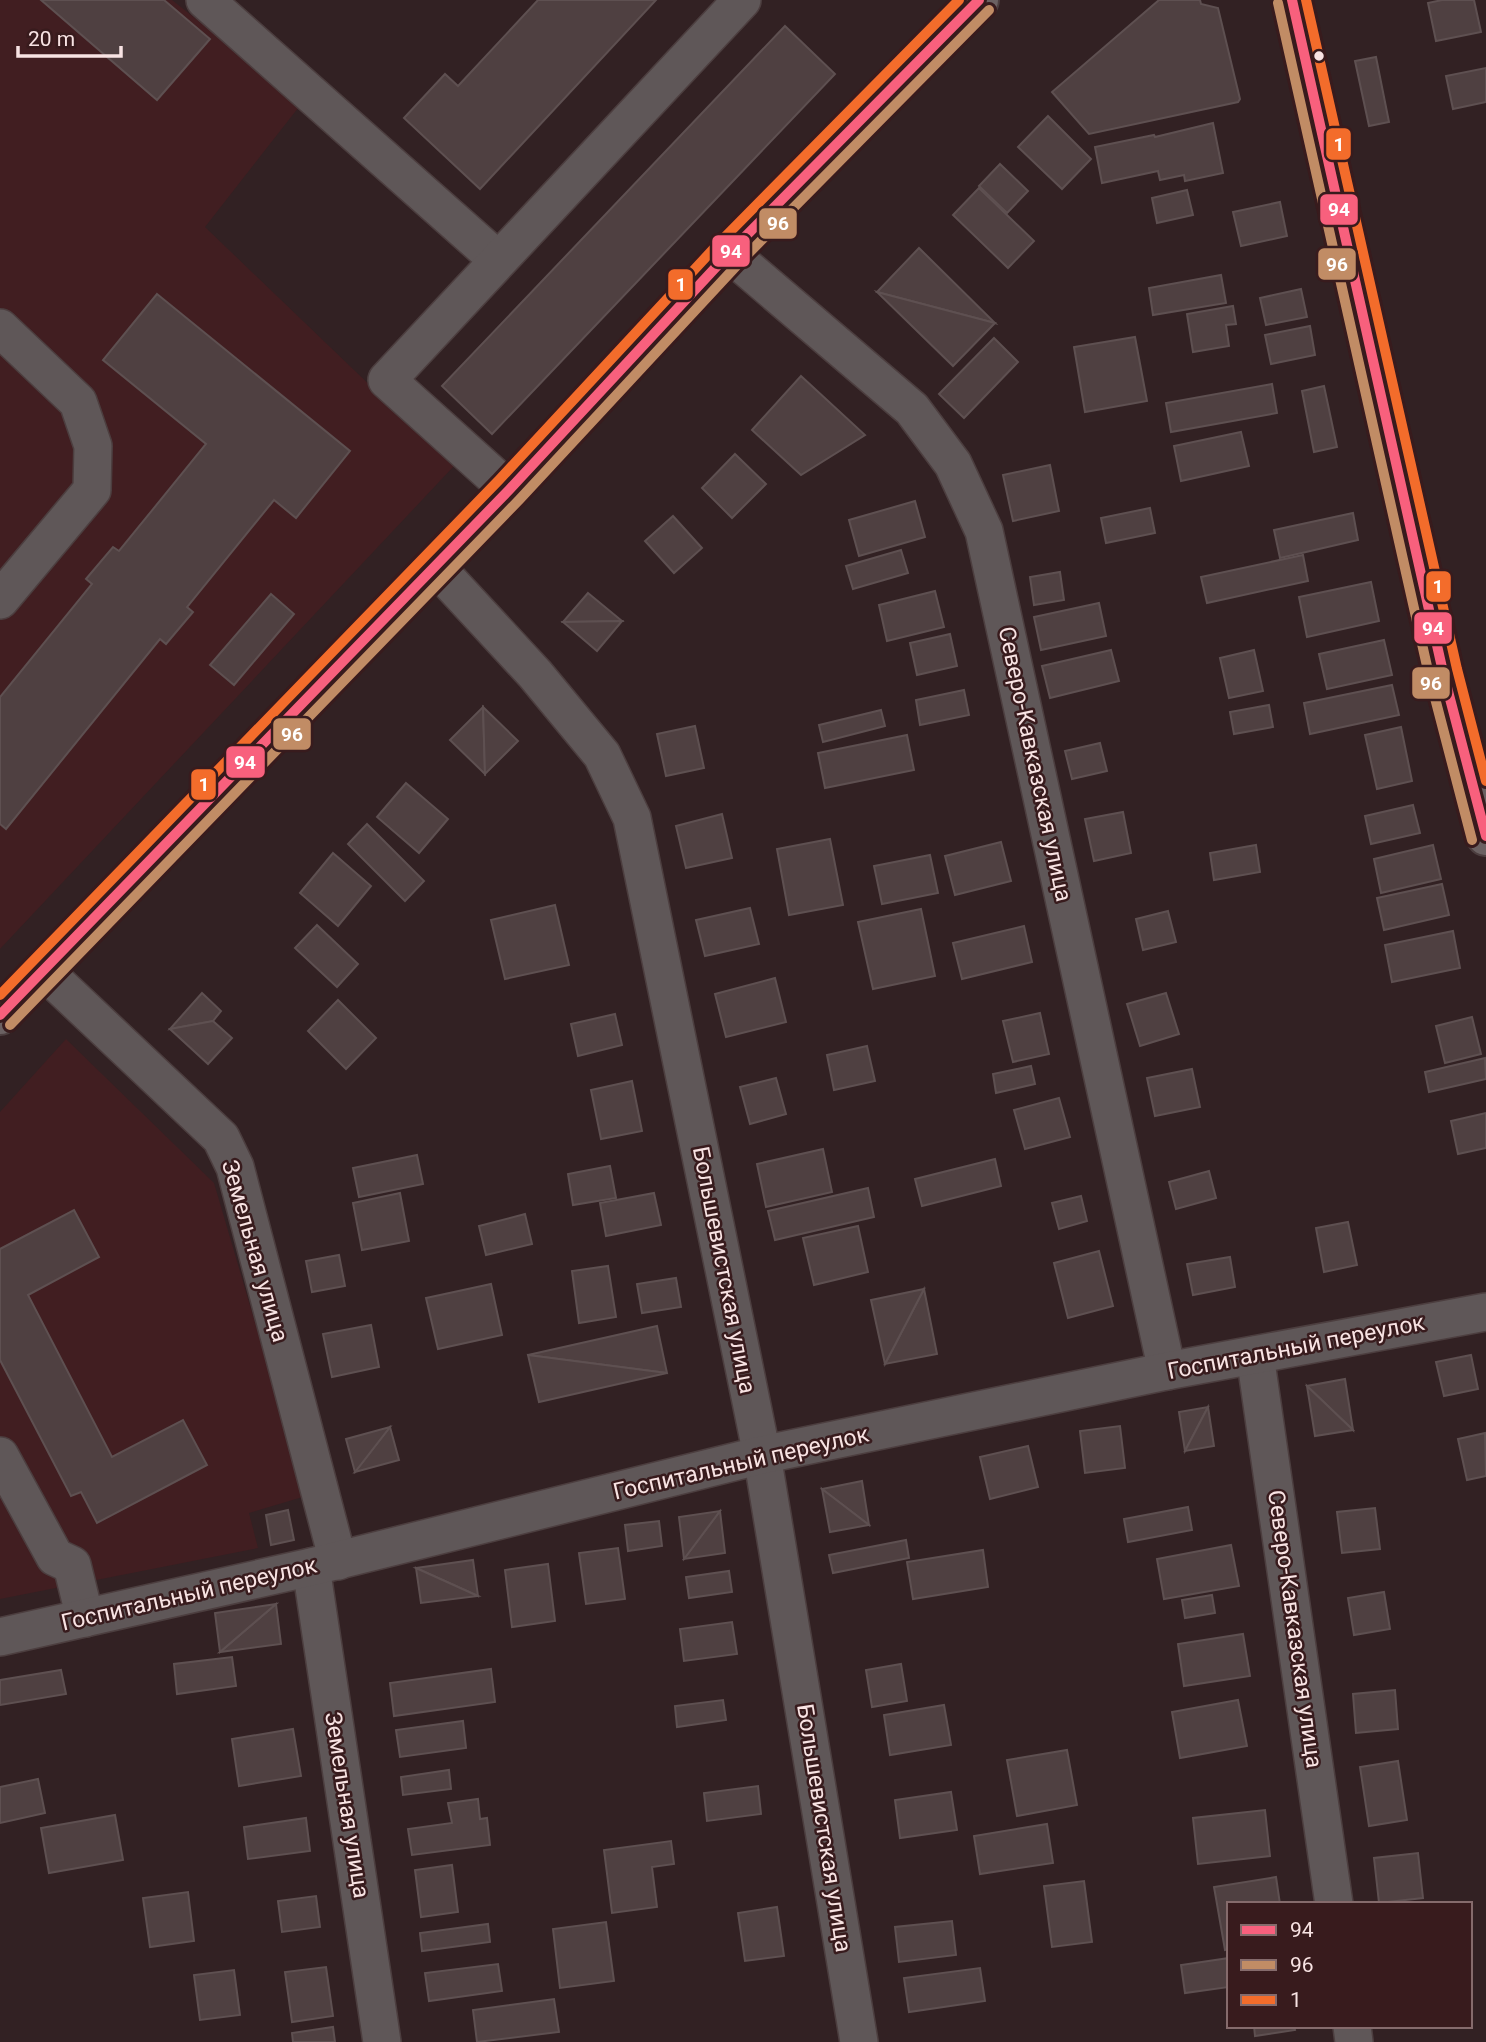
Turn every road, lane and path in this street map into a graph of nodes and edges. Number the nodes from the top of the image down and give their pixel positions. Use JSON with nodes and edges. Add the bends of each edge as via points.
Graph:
{"nodes":[{"id":1,"x":205,"y":0,"type":"edge"},
{"id":2,"x":742,"y":0,"type":"edge"},
{"id":3,"x":979,"y":0,"type":"edge"},
{"id":4,"x":1292,"y":0,"type":"edge"},
{"id":5,"x":729,"y":253,"type":"junction"},
{"id":6,"x":498,"y":261,"type":"junction"},
{"id":7,"x":0,"y":328,"type":"edge"},
{"id":8,"x":509,"y":490,"type":"junction"},
{"id":9,"x":435,"y":566,"type":"junction"},
{"id":10,"x":0,"y":600,"type":"edge"},
{"id":11,"x":1486,"y":836,"type":"edge"},
{"id":12,"x":43,"y":970,"type":"junction"},
{"id":13,"x":0,"y":1015,"type":"edge"},
{"id":14,"x":1486,"y":1312,"type":"edge"},
{"id":15,"x":1255,"y":1355,"type":"junction"},
{"id":16,"x":1167,"y":1371,"type":"junction"},
{"id":17,"x":762,"y":1455,"type":"junction"},
{"id":18,"x":3,"y":1467,"type":"edge"},
{"id":19,"x":325,"y":1564,"type":"junction"},
{"id":20,"x":85,"y":1618,"type":"junction"},
{"id":21,"x":0,"y":1637,"type":"edge"},
{"id":22,"x":1334,"y":1902,"type":"edge"},
{"id":23,"x":382,"y":2042,"type":"edge"},
{"id":24,"x":859,"y":2042,"type":"edge"}],
"edges":[{"from":1,"to":6,"type":"street"},
{"from":2,"to":6,"type":"street"},
{"from":3,"to":5,"type":"main road"},
{"from":4,"to":11,"type":"main road","via":[[1443,672]]},
{"from":5,"to":8,"type":"main road"},
{"from":5,"to":16,"type":"street","name":"Северо-Кавказская улица","via":[[912,409],[953,464],[984,531]]},
{"from":6,"to":8,"type":"street","via":[[387,380]]},
{"from":7,"to":10,"type":"street","via":[[78,402],[93,446],[92,490]]},
{"from":8,"to":9,"type":"main road"},
{"from":9,"to":12,"type":"main road"},
{"from":9,"to":17,"type":"street","name":"Большевистская улица","via":[[602,755],[632,818]]},
{"from":12,"to":13,"type":"main road"},
{"from":12,"to":19,"type":"street","name":"Земельная улица","via":[[221,1138],[234,1167]]},
{"from":14,"to":15,"type":"street","name":"Госпитальный переулок"},
{"from":15,"to":16,"type":"street","name":"Госпитальный переулок"},
{"from":15,"to":22,"type":"street","name":"Северо-Кавказская улица"},
{"from":16,"to":17,"type":"street","name":"Госпитальный переулок"},
{"from":17,"to":19,"type":"street","name":"Госпитальный переулок"},
{"from":17,"to":24,"type":"street","name":"Большевистская улица"},
{"from":18,"to":20,"type":"street","via":[[55,1557],[72,1565]]},
{"from":19,"to":20,"type":"street","name":"Госпитальный переулок"},
{"from":19,"to":23,"type":"street","name":"Земельная улица"},
{"from":20,"to":21,"type":"street","name":"Госпитальный переулок"}]}
